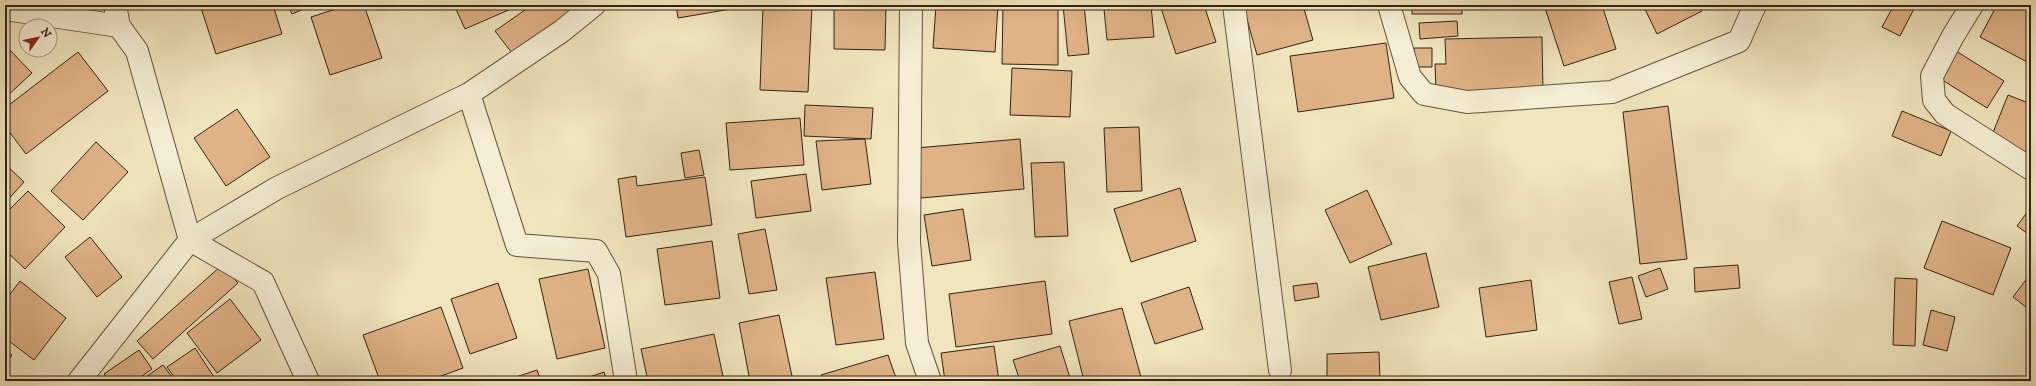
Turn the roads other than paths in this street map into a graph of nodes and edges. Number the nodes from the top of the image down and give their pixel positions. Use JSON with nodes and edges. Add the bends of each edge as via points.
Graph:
{"nodes":[{"id":1,"x":115,"y":5,"type":"edge"},
{"id":2,"x":594,"y":5,"type":"edge"},
{"id":3,"x":911,"y":5,"type":"edge"},
{"id":4,"x":1234,"y":5,"type":"edge"},
{"id":5,"x":1389,"y":5,"type":"edge"},
{"id":6,"x":1755,"y":5,"type":"edge"},
{"id":7,"x":1972,"y":5,"type":"edge"},
{"id":8,"x":5,"y":9,"type":"edge"},
{"id":9,"x":119,"y":26,"type":"junction"},
{"id":10,"x":469,"y":94,"type":"junction"},
{"id":11,"x":2031,"y":169,"type":"edge"},
{"id":12,"x":190,"y":240,"type":"junction"},
{"id":13,"x":1280,"y":370,"type":"dead end"},
{"id":14,"x":79,"y":381,"type":"edge"},
{"id":15,"x":308,"y":381,"type":"edge"},
{"id":16,"x":626,"y":381,"type":"edge"},
{"id":17,"x":930,"y":381,"type":"edge"}],
"edges":[{"from":1,"to":9,"type":"street"},
{"from":2,"to":10,"type":"street","via":[[562,31]]},
{"from":3,"to":17,"type":"street","via":[[909,242],[917,343]]},
{"from":4,"to":13,"type":"street"},
{"from":5,"to":6,"type":"street","via":[[1410,77],[1424,94],[1467,102],[1612,92],[1739,41]]},
{"from":7,"to":11,"type":"street","via":[[1932,76],[1934,100],[1945,114]]},
{"from":8,"to":9,"type":"street"},
{"from":9,"to":12,"type":"street","via":[[137,51]]},
{"from":10,"to":12,"type":"street","via":[[277,188]]},
{"from":10,"to":16,"type":"street","via":[[518,245],[596,251],[609,274]]},
{"from":12,"to":14,"type":"street"},
{"from":12,"to":15,"type":"street","via":[[263,282]]}]}
